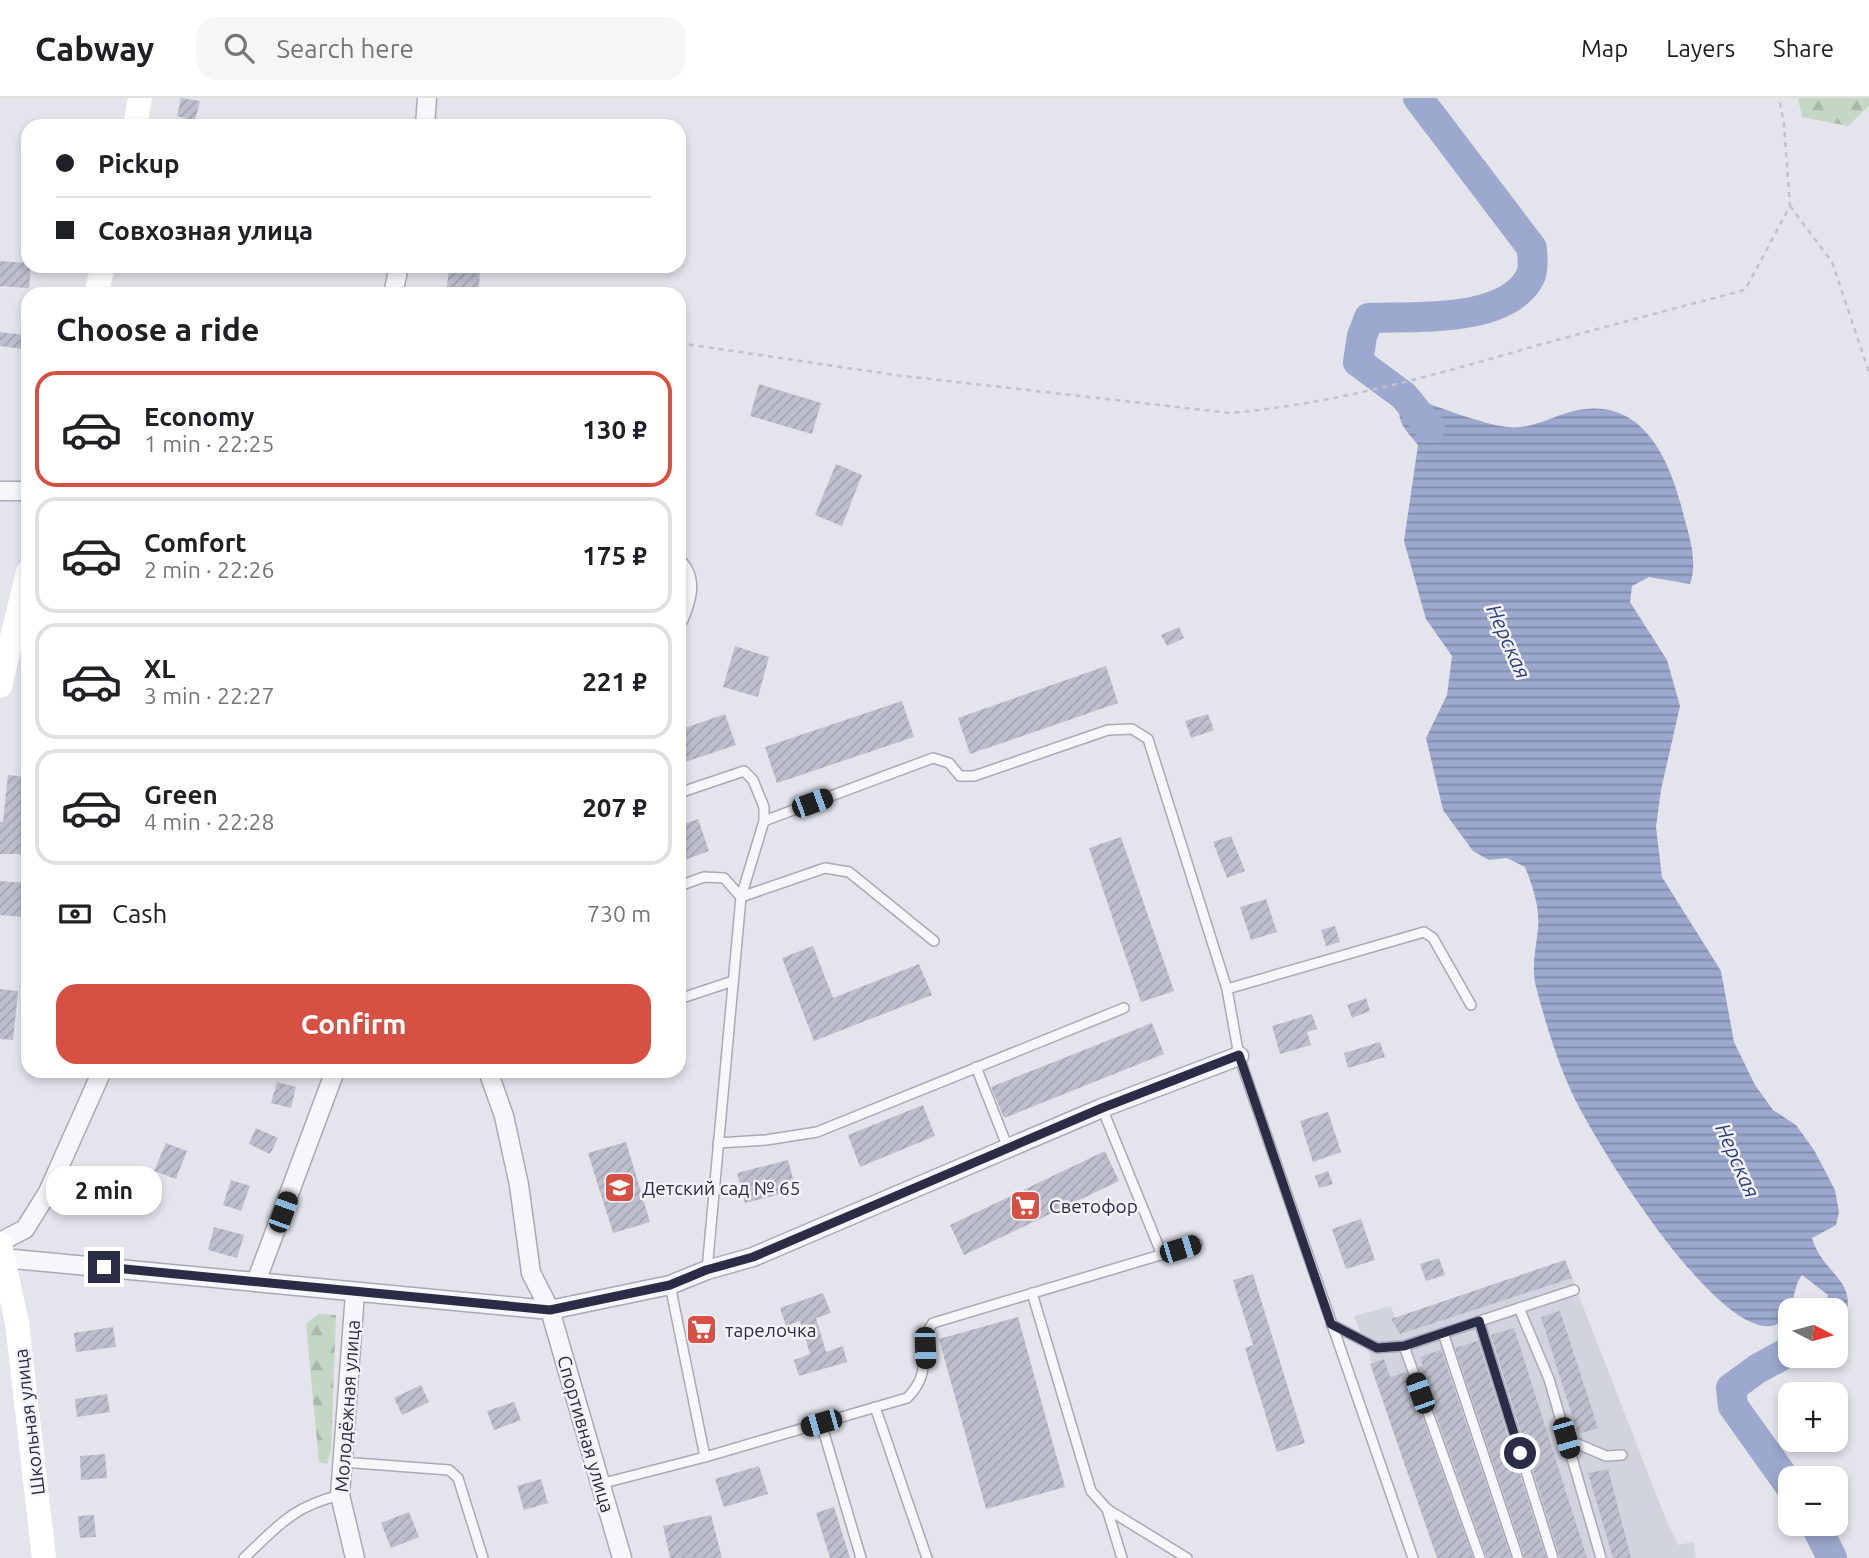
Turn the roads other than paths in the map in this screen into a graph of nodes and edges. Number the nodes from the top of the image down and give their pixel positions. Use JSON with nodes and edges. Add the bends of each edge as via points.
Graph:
{"nodes":[{"id":1,"x":140,"y":98,"type":"edge"},
{"id":2,"x":427,"y":98,"type":"edge"},
{"id":3,"x":136,"y":119,"type":"edge"},
{"id":4,"x":426,"y":119,"type":"edge"},
{"id":5,"x":0,"y":491,"type":"edge"},
{"id":6,"x":21,"y":491,"type":"edge"},
{"id":7,"x":686,"y":580,"type":"edge"},
{"id":8,"x":21,"y":600,"type":"edge"},
{"id":9,"x":686,"y":602,"type":"edge"},
{"id":10,"x":0,"y":686,"type":"edge"},
{"id":11,"x":686,"y":791,"type":"edge"},
{"id":12,"x":764,"y":821,"type":"junction"},
{"id":13,"x":686,"y":884,"type":"edge"},
{"id":14,"x":741,"y":897,"type":"junction"},
{"id":15,"x":934,"y":942,"type":"dead end"},
{"id":16,"x":733,"y":981,"type":"junction"},
{"id":17,"x":1227,"y":989,"type":"junction"},
{"id":18,"x":686,"y":997,"type":"edge"},
{"id":19,"x":1471,"y":1005,"type":"dead end"},
{"id":20,"x":1124,"y":1008,"type":"dead end"},
{"id":21,"x":1239,"y":1055,"type":"junction"},
{"id":22,"x":976,"y":1067,"type":"junction"},
{"id":23,"x":99,"y":1078,"type":"edge"},
{"id":24,"x":332,"y":1078,"type":"edge"},
{"id":25,"x":490,"y":1078,"type":"edge"},
{"id":26,"x":1102,"y":1108,"type":"junction"},
{"id":27,"x":718,"y":1143,"type":"junction"},
{"id":28,"x":1008,"y":1148,"type":"junction"},
{"id":29,"x":1197,"y":1244,"type":"dead end"},
{"id":30,"x":1,"y":1248,"type":"edge"},
{"id":31,"x":1162,"y":1255,"type":"junction"},
{"id":32,"x":706,"y":1270,"type":"junction"},
{"id":33,"x":256,"y":1282,"type":"junction"},
{"id":34,"x":670,"y":1285,"type":"junction"},
{"id":35,"x":1574,"y":1290,"type":"dead end"},
{"id":36,"x":355,"y":1293,"type":"junction"},
{"id":37,"x":1032,"y":1293,"type":"junction"},
{"id":38,"x":1518,"y":1308,"type":"junction"},
{"id":39,"x":550,"y":1310,"type":"junction"},
{"id":40,"x":1479,"y":1321,"type":"junction"},
{"id":41,"x":1331,"y":1324,"type":"junction"},
{"id":42,"x":1443,"y":1333,"type":"junction"},
{"id":43,"x":1404,"y":1346,"type":"junction"},
{"id":44,"x":875,"y":1407,"type":"junction"},
{"id":45,"x":821,"y":1423,"type":"junction"},
{"id":46,"x":1566,"y":1438,"type":"junction"},
{"id":47,"x":1622,"y":1455,"type":"dead end"},
{"id":48,"x":705,"y":1457,"type":"junction"},
{"id":49,"x":340,"y":1462,"type":"junction"},
{"id":50,"x":600,"y":1484,"type":"junction"},
{"id":51,"x":340,"y":1495,"type":"junction"},
{"id":52,"x":1107,"y":1509,"type":"junction"},
{"id":53,"x":44,"y":1558,"type":"edge"},
{"id":54,"x":244,"y":1558,"type":"edge"},
{"id":55,"x":355,"y":1558,"type":"edge"},
{"id":56,"x":483,"y":1558,"type":"edge"},
{"id":57,"x":622,"y":1558,"type":"edge"},
{"id":58,"x":861,"y":1558,"type":"edge"},
{"id":59,"x":927,"y":1558,"type":"edge"},
{"id":60,"x":1122,"y":1558,"type":"edge"},
{"id":61,"x":1188,"y":1558,"type":"edge"},
{"id":62,"x":1413,"y":1558,"type":"edge"},
{"id":63,"x":1480,"y":1558,"type":"edge"},
{"id":64,"x":1518,"y":1558,"type":"edge"},
{"id":65,"x":1553,"y":1558,"type":"edge"},
{"id":66,"x":1601,"y":1558,"type":"edge"}],
"edges":[{"from":1,"to":3,"type":"street"},
{"from":2,"to":4,"type":"street"},
{"from":5,"to":6,"type":"street"},
{"from":7,"to":9,"type":"street"},
{"from":8,"to":10,"type":"street"},
{"from":11,"to":12,"type":"lane","via":[[744,771],[764,807]]},
{"from":12,"to":14,"type":"lane"},
{"from":12,"to":17,"type":"lane","via":[[933,758],[949,763],[960,776],[974,776],[1108,730],[1132,729],[1148,739]]},
{"from":13,"to":14,"type":"lane","via":[[705,877],[724,878]]},
{"from":14,"to":15,"type":"lane","via":[[825,868],[849,872]]},
{"from":14,"to":16,"type":"lane"},
{"from":16,"to":18,"type":"lane"},
{"from":16,"to":27,"type":"lane"},
{"from":17,"to":19,"type":"lane","via":[[1424,932],[1433,938]]},
{"from":17,"to":21,"type":"lane"},
{"from":20,"to":22,"type":"lane"},
{"from":21,"to":26,"type":"street"},
{"from":21,"to":41,"type":"lane"},
{"from":22,"to":27,"type":"lane","via":[[817,1132]]},
{"from":22,"to":28,"type":"lane"},
{"from":23,"to":30,"type":"street","via":[[48,1192],[25,1229]]},
{"from":24,"to":33,"type":"street"},
{"from":25,"to":39,"type":"street","name":"Спортивная улица","via":[[519,1185],[531,1273]]},
{"from":26,"to":28,"type":"street"},
{"from":26,"to":31,"type":"lane"},
{"from":27,"to":32,"type":"lane"},
{"from":28,"to":32,"type":"street","via":[[753,1257]]},
{"from":29,"to":31,"type":"lane"},
{"from":30,"to":33,"type":"street"},
{"from":30,"to":53,"type":"street","name":"Школьная улица","via":[[18,1322]]},
{"from":31,"to":37,"type":"lane"},
{"from":32,"to":34,"type":"street"},
{"from":33,"to":36,"type":"street"},
{"from":34,"to":39,"type":"street"},
{"from":34,"to":48,"type":"lane"},
{"from":35,"to":38,"type":"lane"},
{"from":36,"to":39,"type":"street"},
{"from":36,"to":49,"type":"street","name":"Молодёжная улица"},
{"from":37,"to":44,"type":"lane","via":[[933,1322],[924,1334],[925,1363],[919,1386],[907,1398]]},
{"from":37,"to":52,"type":"lane","via":[[1091,1491]]},
{"from":38,"to":40,"type":"lane"},
{"from":38,"to":46,"type":"lane","via":[[1549,1379]]},
{"from":39,"to":50,"type":"street","name":"Спортивная улица"},
{"from":40,"to":42,"type":"lane"},
{"from":40,"to":65,"type":"lane"},
{"from":41,"to":43,"type":"lane","via":[[1377,1348]]},
{"from":41,"to":62,"type":"lane"},
{"from":42,"to":43,"type":"lane"},
{"from":42,"to":64,"type":"lane"},
{"from":43,"to":63,"type":"lane"},
{"from":44,"to":45,"type":"lane"},
{"from":44,"to":59,"type":"lane"},
{"from":45,"to":48,"type":"lane"},
{"from":45,"to":58,"type":"lane"},
{"from":46,"to":47,"type":"lane","via":[[1606,1457]]},
{"from":46,"to":66,"type":"lane"},
{"from":48,"to":50,"type":"lane"},
{"from":49,"to":51,"type":"street","name":"Молодёжная улица"},
{"from":49,"to":56,"type":"lane","via":[[449,1470],[458,1478]]},
{"from":50,"to":57,"type":"street","name":"Спортивная улица"},
{"from":51,"to":54,"type":"lane","via":[[293,1512]]},
{"from":51,"to":55,"type":"street","name":"Молодёжная улица"},
{"from":52,"to":60,"type":"lane"},
{"from":52,"to":61,"type":"lane"}]}
